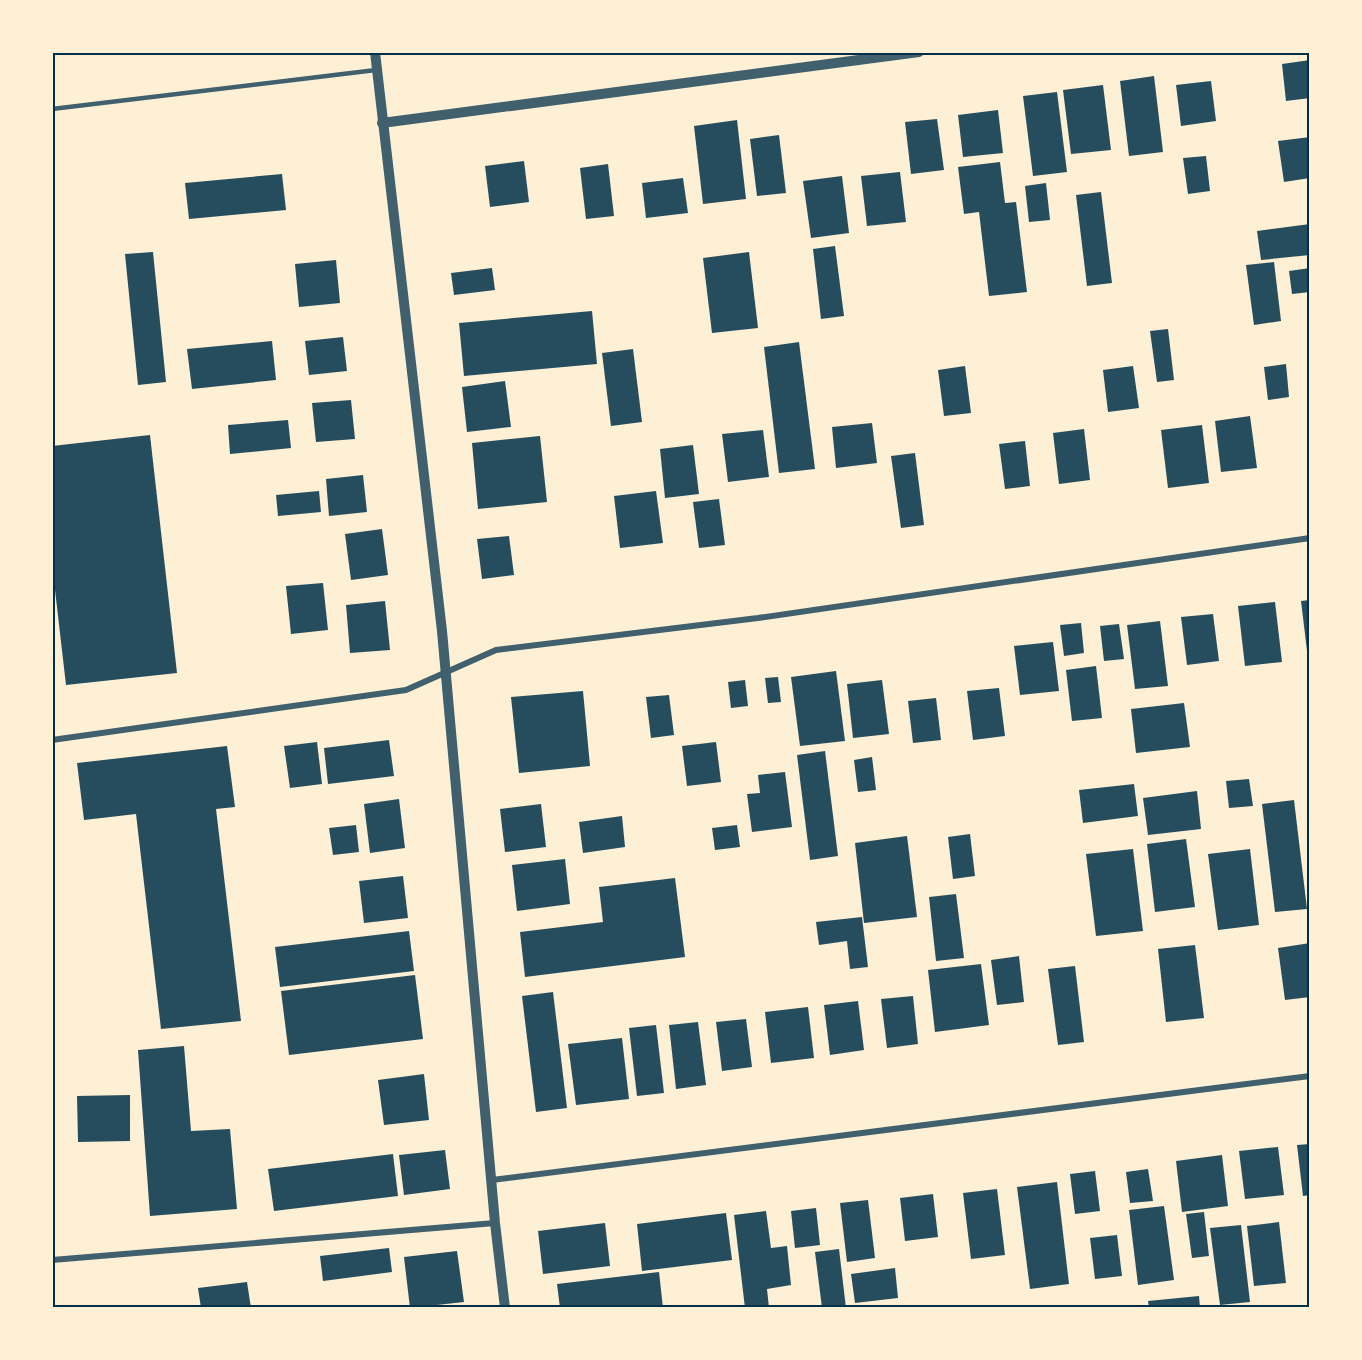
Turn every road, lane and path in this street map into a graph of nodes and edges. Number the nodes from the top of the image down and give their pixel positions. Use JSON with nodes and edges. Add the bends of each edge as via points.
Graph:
{"nodes":[{"id":1,"x":375,"y":52,"type":"edge"},
{"id":2,"x":919,"y":52,"type":"edge"},
{"id":3,"x":376,"y":70,"type":"junction"},
{"id":4,"x":52,"y":109,"type":"edge"},
{"id":5,"x":382,"y":123,"type":"junction"},
{"id":6,"x":1310,"y":538,"type":"edge"},
{"id":7,"x":445,"y":673,"type":"junction"},
{"id":8,"x":52,"y":740,"type":"edge"},
{"id":9,"x":1310,"y":1076,"type":"edge"},
{"id":10,"x":492,"y":1180,"type":"junction"},
{"id":11,"x":495,"y":1223,"type":"junction"},
{"id":12,"x":52,"y":1260,"type":"edge"},
{"id":13,"x":505,"y":1308,"type":"edge"}],
"edges":[{"from":1,"to":3,"type":"street"},
{"from":2,"to":5,"type":"street"},
{"from":3,"to":4,"type":"lane"},
{"from":3,"to":5,"type":"street"},
{"from":5,"to":7,"type":"street"},
{"from":6,"to":7,"type":"street","via":[[758,618],[496,650]]},
{"from":7,"to":8,"type":"street","via":[[406,690]]},
{"from":7,"to":10,"type":"street"},
{"from":9,"to":10,"type":"street"},
{"from":10,"to":11,"type":"street"},
{"from":11,"to":12,"type":"street"},
{"from":11,"to":13,"type":"street"}]}
